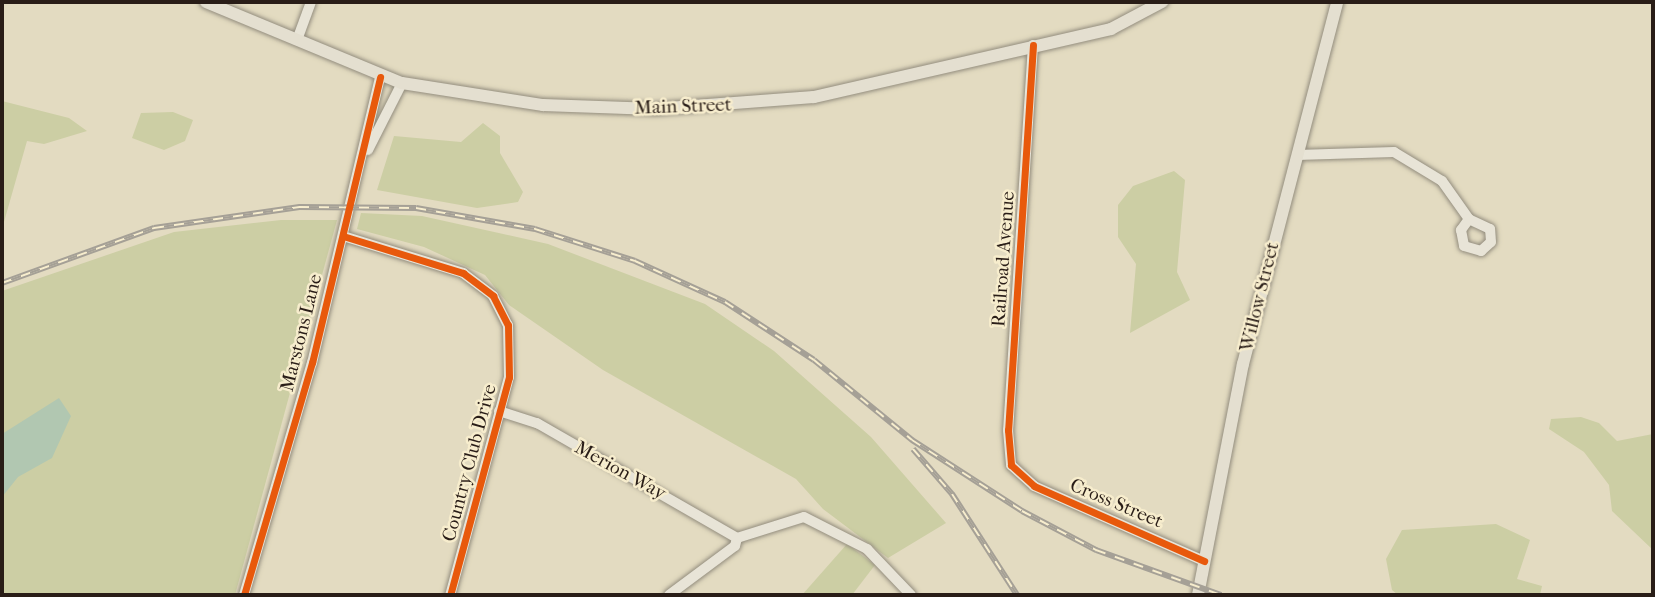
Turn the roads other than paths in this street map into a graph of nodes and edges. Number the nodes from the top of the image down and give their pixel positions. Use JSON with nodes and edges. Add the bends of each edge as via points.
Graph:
{"nodes":[{"id":1,"x":206,"y":2,"type":"edge"},
{"id":2,"x":311,"y":2,"type":"edge"},
{"id":3,"x":1161,"y":2,"type":"edge"},
{"id":4,"x":1337,"y":2,"type":"edge"},
{"id":5,"x":297,"y":40,"type":"junction"},
{"id":6,"x":1033,"y":45,"type":"junction"},
{"id":7,"x":380,"y":77,"type":"junction"},
{"id":8,"x":402,"y":83,"type":"junction"},
{"id":9,"x":1297,"y":155,"type":"junction"},
{"id":10,"x":363,"y":159,"type":"junction"},
{"id":11,"x":1469,"y":219,"type":"dead end"},
{"id":12,"x":343,"y":236,"type":"junction"},
{"id":13,"x":499,"y":411,"type":"junction"},
{"id":14,"x":1016,"y":473,"type":"joint"},
{"id":15,"x":737,"y":538,"type":"junction"},
{"id":16,"x":1204,"y":561,"type":"junction"},
{"id":17,"x":244,"y":595,"type":"edge"},
{"id":18,"x":450,"y":595,"type":"edge"},
{"id":19,"x":669,"y":595,"type":"edge"},
{"id":20,"x":911,"y":595,"type":"edge"},
{"id":21,"x":1198,"y":595,"type":"edge"}],
"edges":[{"from":1,"to":5,"type":"main road","name":"Main Street"},
{"from":2,"to":5,"type":"street"},
{"from":3,"to":6,"type":"main road","name":"Main Street","via":[[1122,26]]},
{"from":4,"to":9,"type":"main road","name":"Willow Street"},
{"from":5,"to":7,"type":"main road","name":"Main Street"},
{"from":6,"to":8,"type":"main road","name":"Main Street","via":[[773,103],[582,108]]},
{"from":6,"to":14,"type":"street","name":"Railroad Avenue","via":[[1008,430]]},
{"from":7,"to":8,"type":"main road","name":"Main Street"},
{"from":7,"to":10,"type":"street","name":"Marstons Lane"},
{"from":8,"to":10,"type":"street","name":"Marstons Lane"},
{"from":9,"to":11,"type":"street","via":[[1394,152],[1442,181]]},
{"from":9,"to":16,"type":"main road","name":"Willow Street","via":[[1243,364]]},
{"from":10,"to":12,"type":"street","name":"Marstons Lane"},
{"from":12,"to":13,"type":"street","name":"Country Club Drive","via":[[440,263],[493,296],[508,325],[512,352]]},
{"from":12,"to":17,"type":"street","name":"Marstons Lane"},
{"from":13,"to":15,"type":"street","name":"Merion Way","via":[[537,424]]},
{"from":13,"to":18,"type":"street","name":"Country Club Drive"},
{"from":14,"to":16,"type":"street","name":"Cross Street"},
{"from":15,"to":19,"type":"street","via":[[735,546]]},
{"from":15,"to":20,"type":"street","via":[[804,517],[820,520],[867,549]]},
{"from":16,"to":21,"type":"main road","name":"Willow Street"}]}
